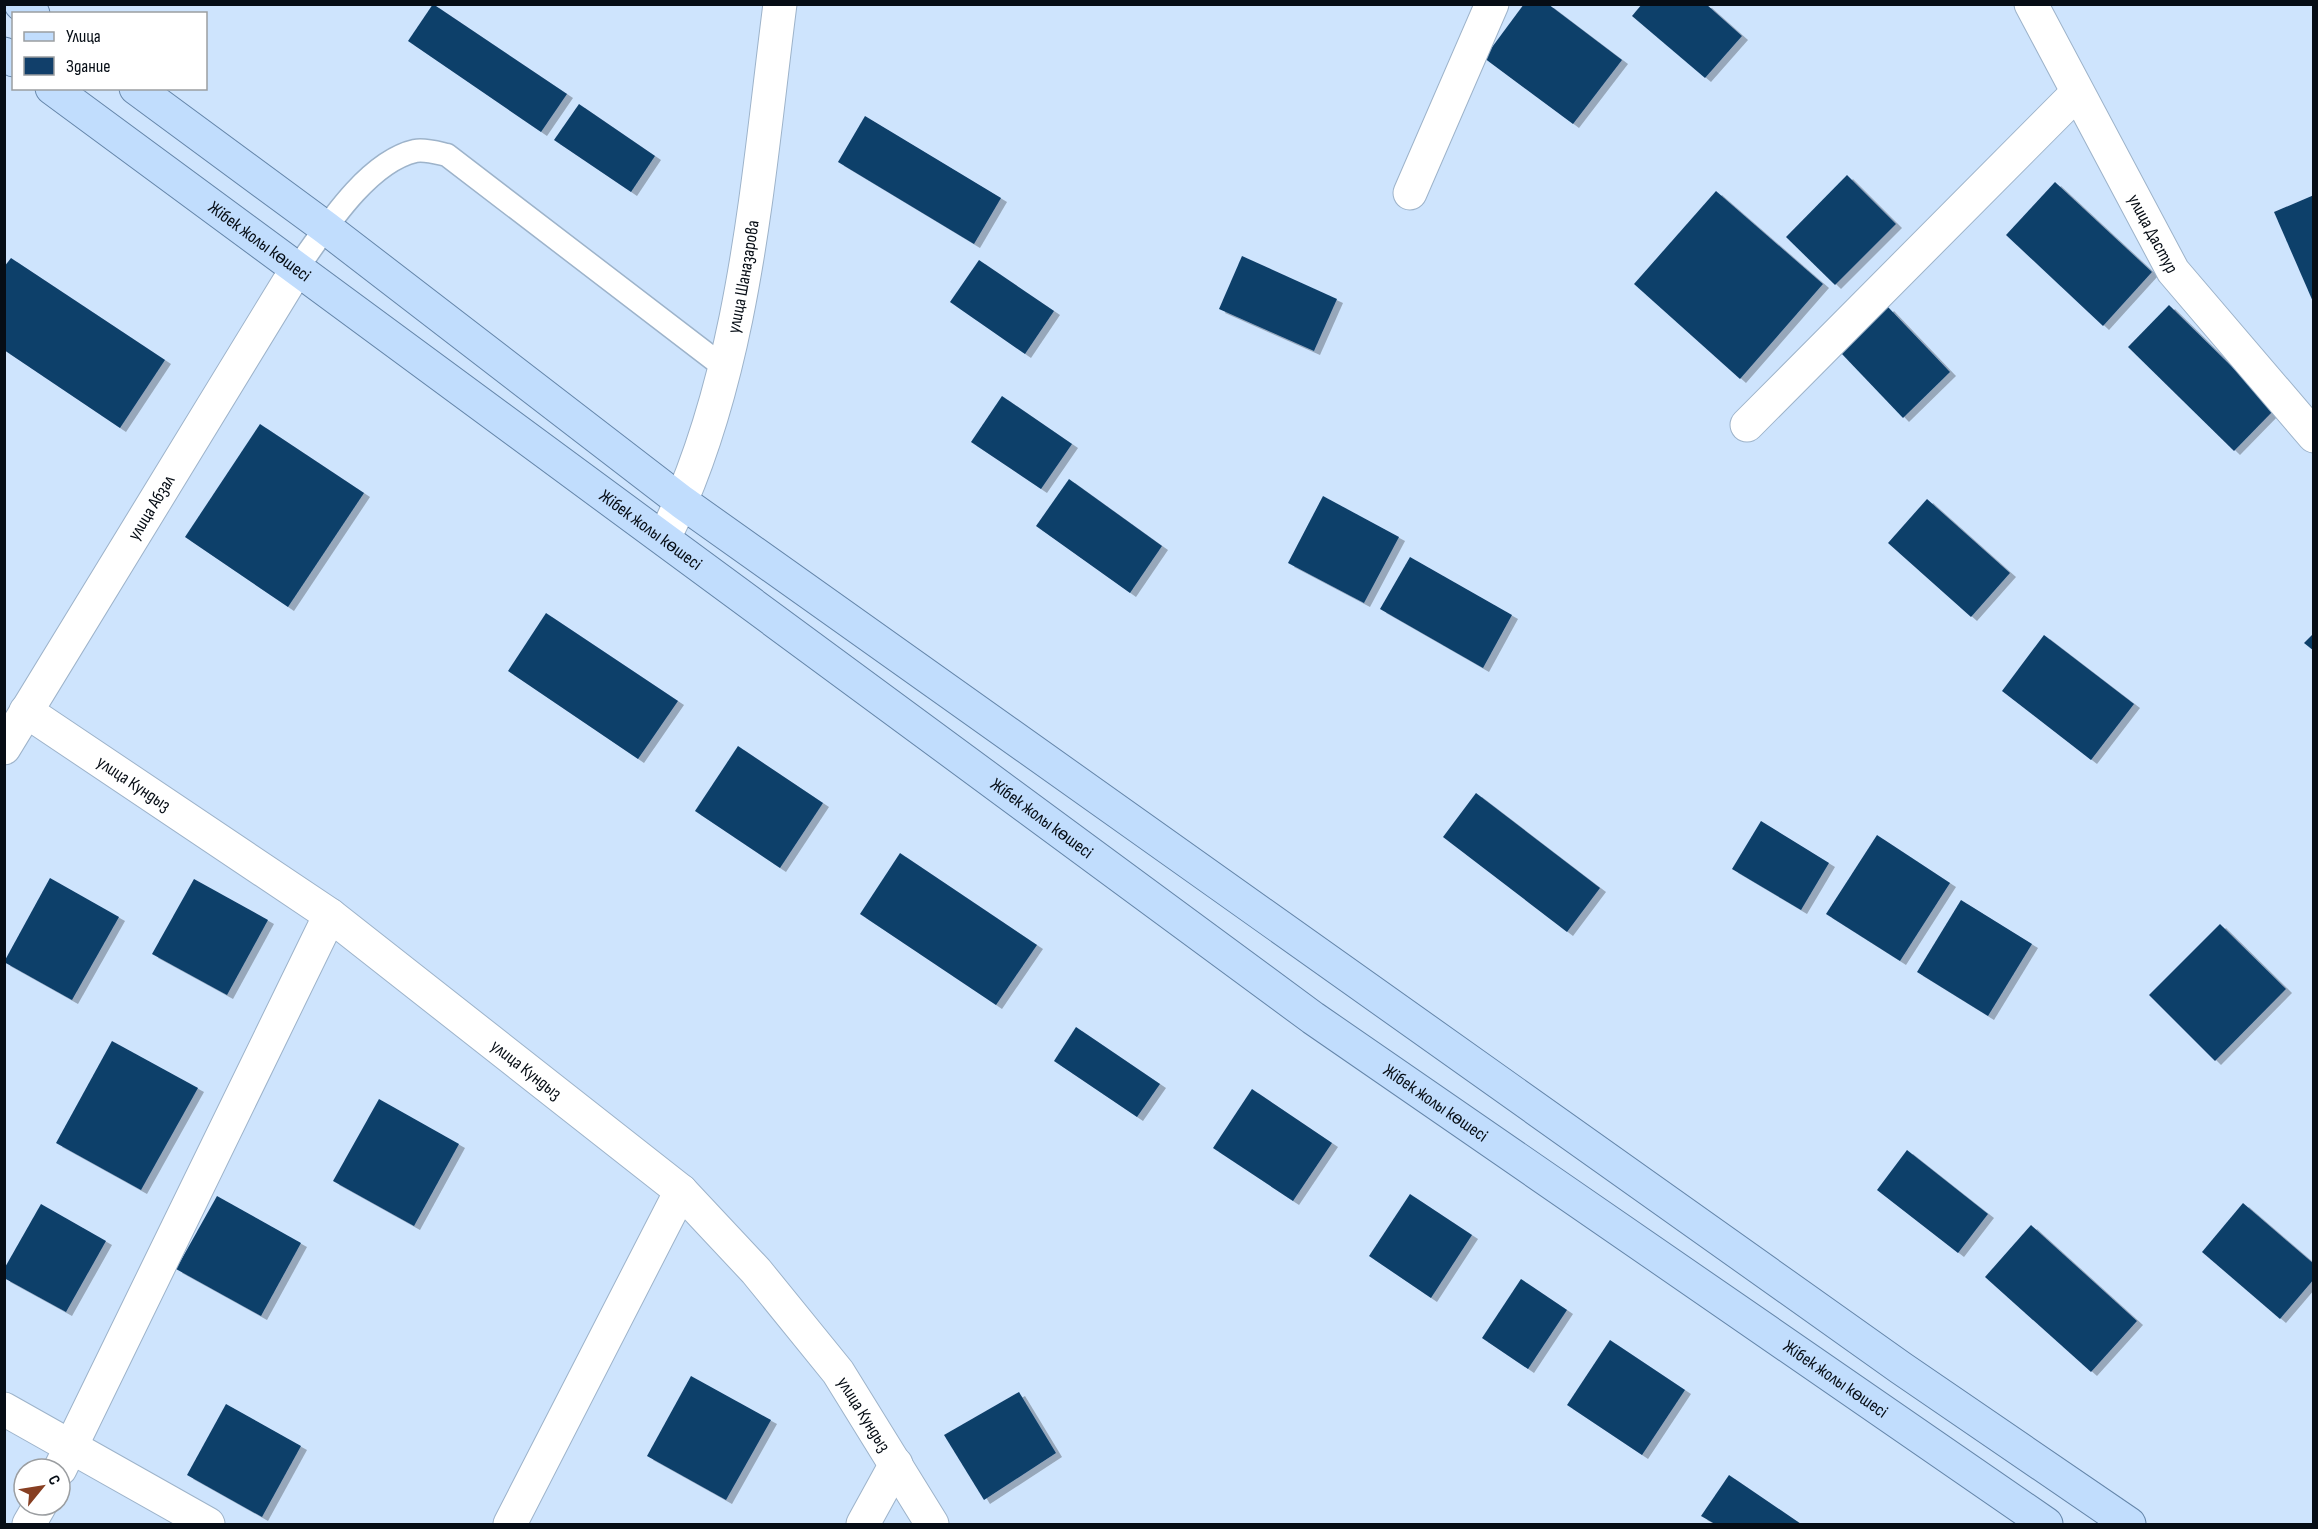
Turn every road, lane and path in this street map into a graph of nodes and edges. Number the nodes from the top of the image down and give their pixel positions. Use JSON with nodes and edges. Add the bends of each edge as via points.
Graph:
{"nodes":[{"id":1,"x":780,"y":4,"type":"edge"},
{"id":2,"x":1492,"y":4,"type":"edge"},
{"id":3,"x":2031,"y":4,"type":"edge"},
{"id":4,"x":55,"y":90,"type":"edge"},
{"id":5,"x":139,"y":90,"type":"edge"},
{"id":6,"x":2077,"y":93,"type":"junction"},
{"id":7,"x":1410,"y":193,"type":"dead end"},
{"id":8,"x":326,"y":228,"type":"junction"},
{"id":9,"x":298,"y":267,"type":"junction"},
{"id":10,"x":725,"y":368,"type":"junction"},
{"id":11,"x":1748,"y":425,"type":"dead end"},
{"id":12,"x":2313,"y":436,"type":"edge"},
{"id":13,"x":682,"y":502,"type":"junction"},
{"id":14,"x":664,"y":538,"type":"junction"},
{"id":15,"x":26,"y":711,"type":"junction"},
{"id":16,"x":4,"y":748,"type":"edge"},
{"id":17,"x":330,"y":915,"type":"junction"},
{"id":18,"x":681,"y":1191,"type":"junction"},
{"id":19,"x":4,"y":1409,"type":"edge"},
{"id":20,"x":64,"y":1457,"type":"edge"},
{"id":21,"x":65,"y":1457,"type":"edge"},
{"id":22,"x":72,"y":1461,"type":"edge"},
{"id":23,"x":896,"y":1464,"type":"junction"},
{"id":24,"x":208,"y":1524,"type":"edge"},
{"id":25,"x":510,"y":1524,"type":"edge"},
{"id":26,"x":863,"y":1524,"type":"edge"},
{"id":27,"x":932,"y":1524,"type":"edge"},
{"id":28,"x":2046,"y":1524,"type":"edge"},
{"id":29,"x":2129,"y":1524,"type":"edge"}],
"edges":[{"from":1,"to":10,"type":"street","name":"улица Шаназарова","via":[[748,258]]},
{"from":2,"to":7,"type":"street"},
{"from":3,"to":6,"type":"street","name":"улица Дастур"},
{"from":4,"to":9,"type":"main road","name":"Жібек жолы көшесі"},
{"from":5,"to":8,"type":"main road"},
{"from":6,"to":11,"type":"street"},
{"from":6,"to":12,"type":"street","name":"улица Дастур","via":[[2173,271]]},
{"from":8,"to":9,"type":"lane"},
{"from":8,"to":10,"type":"lane","via":[[391,159],[417,151],[447,155]]},
{"from":8,"to":13,"type":"main road"},
{"from":9,"to":14,"type":"main road","name":"Жібек жолы көшесі"},
{"from":9,"to":15,"type":"street","name":"улица Абзал"},
{"from":10,"to":13,"type":"street","name":"улица Шаназарова"},
{"from":13,"to":14,"type":"street","name":"улица Шаназарова"},
{"from":13,"to":29,"type":"main road","via":[[1901,1368]]},
{"from":14,"to":28,"type":"main road","name":"Жібек жолы көшесі","via":[[1313,1018]]},
{"from":15,"to":16,"type":"street","name":"улица Абзал"},
{"from":15,"to":17,"type":"street","name":"улица Кундыз"},
{"from":17,"to":18,"type":"street","name":"улица Кундыз"},
{"from":17,"to":21,"type":"street"},
{"from":18,"to":23,"type":"street","name":"улица Кундыз","via":[[756,1271],[838,1372]]},
{"from":18,"to":25,"type":"street"},
{"from":19,"to":20,"type":"street"},
{"from":22,"to":24,"type":"street"},
{"from":23,"to":26,"type":"street"},
{"from":23,"to":27,"type":"street","name":"улица Кундыз"}]}
